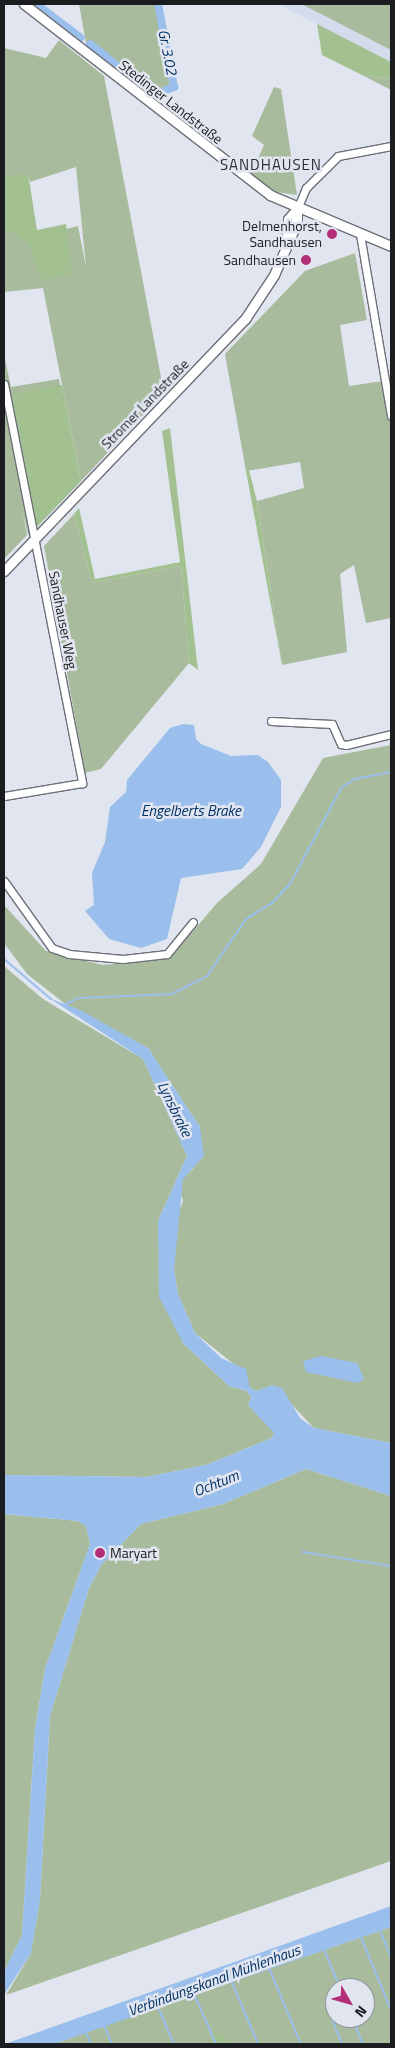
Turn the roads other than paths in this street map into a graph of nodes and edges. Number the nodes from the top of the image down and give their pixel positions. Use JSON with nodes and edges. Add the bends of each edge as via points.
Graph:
{"nodes":[{"id":1,"x":24,"y":4,"type":"edge"},
{"id":2,"x":391,"y":146,"type":"edge"},
{"id":3,"x":297,"y":208,"type":"junction"},
{"id":4,"x":360,"y":234,"type":"junction"},
{"id":5,"x":391,"y":246,"type":"edge"},
{"id":6,"x":4,"y":384,"type":"edge"},
{"id":7,"x":391,"y":415,"type":"edge"},
{"id":8,"x":35,"y":538,"type":"junction"},
{"id":9,"x":4,"y":571,"type":"edge"},
{"id":10,"x":271,"y":721,"type":"dead end"},
{"id":11,"x":391,"y":734,"type":"edge"},
{"id":12,"x":4,"y":796,"type":"edge"},
{"id":13,"x":4,"y":881,"type":"edge"},
{"id":14,"x":193,"y":922,"type":"dead end"}],
"edges":[{"from":1,"to":3,"type":"main road","name":"Stedinger Landstraße","via":[[233,169]]},
{"from":2,"to":3,"type":"street","via":[[338,156],[306,188]]},
{"from":3,"to":4,"type":"main road","name":"Stedinger Landstraße"},
{"from":3,"to":8,"type":"main road","name":"Stromer Landstraße","via":[[297,222],[274,275],[246,319]]},
{"from":4,"to":5,"type":"main road","name":"Stedinger Landstraße"},
{"from":4,"to":7,"type":"street"},
{"from":6,"to":8,"type":"street","name":"Sandhauser Weg"},
{"from":8,"to":9,"type":"main road","name":"Stromer Landstraße"},
{"from":8,"to":12,"type":"street","name":"Sandhauser Weg","via":[[82,783]]},
{"from":10,"to":11,"type":"street","via":[[332,724],[341,744],[346,745]]},
{"from":13,"to":14,"type":"street","via":[[52,948],[69,954],[123,959],[167,954]]}]}
